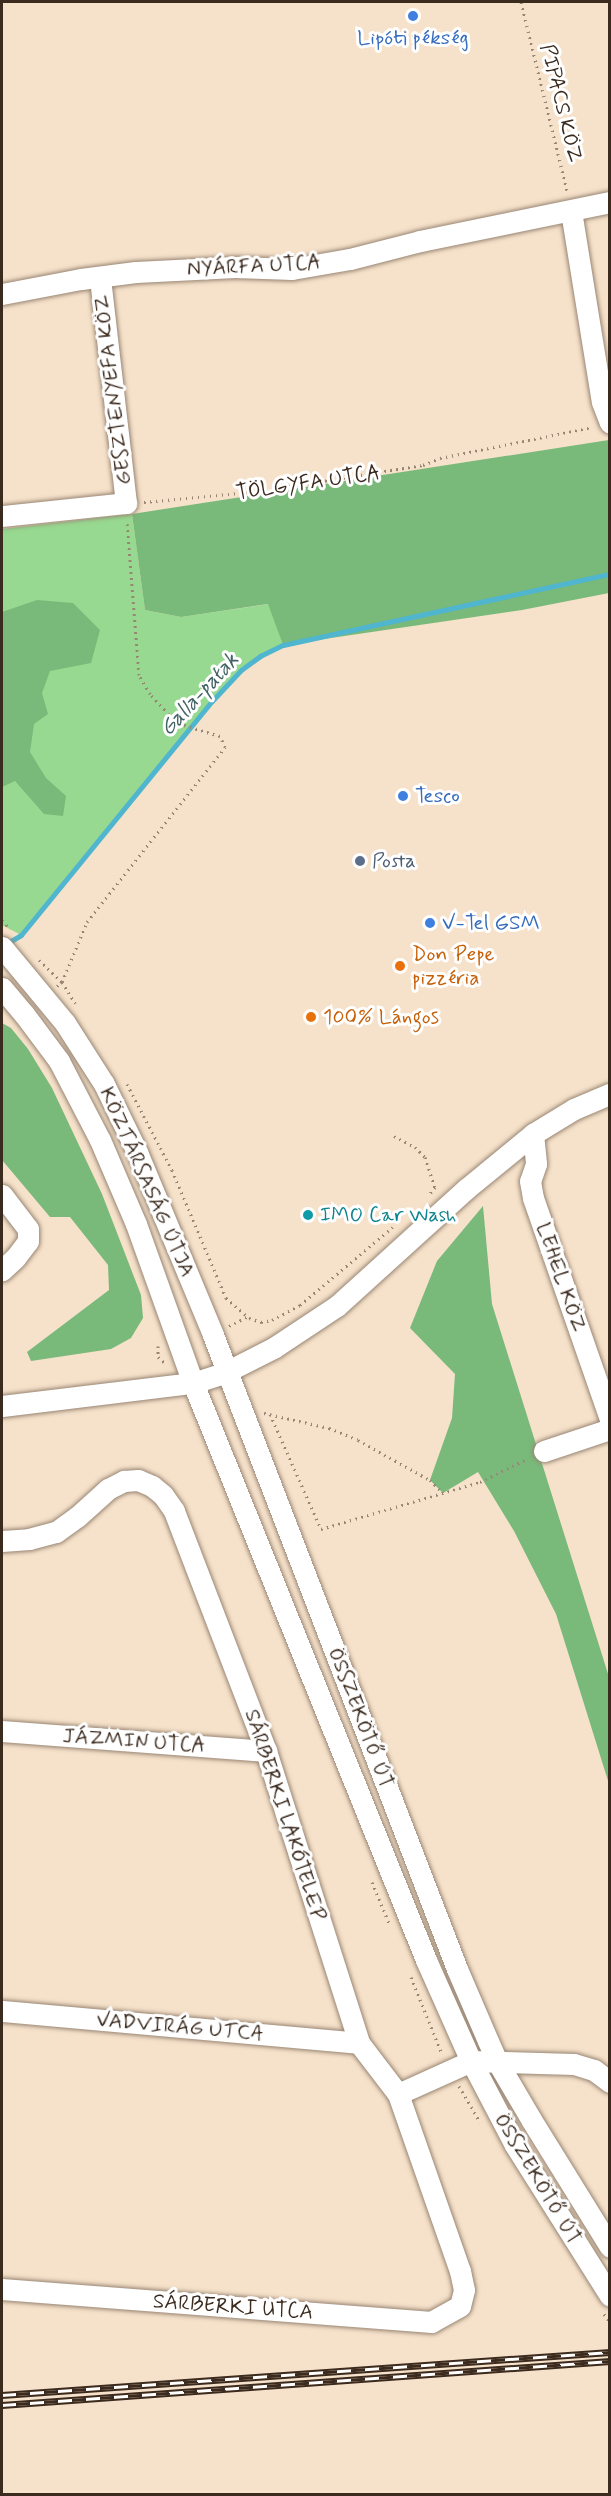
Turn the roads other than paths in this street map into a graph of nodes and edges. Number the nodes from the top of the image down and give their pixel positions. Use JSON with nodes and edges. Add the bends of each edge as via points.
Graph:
{"nodes":[{"id":1,"x":609,"y":202,"type":"edge"},
{"id":2,"x":571,"y":211,"type":"junction"},
{"id":3,"x":100,"y":278,"type":"junction"},
{"id":4,"x":2,"y":294,"type":"edge"},
{"id":5,"x":609,"y":423,"type":"edge"},
{"id":6,"x":2,"y":516,"type":"edge"},
{"id":7,"x":5,"y":938,"type":"edge"},
{"id":8,"x":2,"y":988,"type":"edge"},
{"id":9,"x":609,"y":1094,"type":"edge"},
{"id":10,"x":533,"y":1134,"type":"junction"},
{"id":11,"x":2,"y":1195,"type":"edge"},
{"id":12,"x":2,"y":1270,"type":"edge"},
{"id":13,"x":226,"y":1372,"type":"junction"},
{"id":14,"x":193,"y":1383,"type":"junction"},
{"id":15,"x":2,"y":1406,"type":"edge"},
{"id":16,"x":609,"y":1419,"type":"edge"},
{"id":17,"x":609,"y":1429,"type":"edge"},
{"id":18,"x":544,"y":1451,"type":"road end"},
{"id":19,"x":2,"y":1540,"type":"edge"},
{"id":20,"x":2,"y":1731,"type":"edge"},
{"id":21,"x":266,"y":1752,"type":"junction"},
{"id":22,"x":2,"y":2011,"type":"edge"},
{"id":23,"x":359,"y":2043,"type":"junction"},
{"id":24,"x":471,"y":2061,"type":"junction"},
{"id":25,"x":498,"y":2063,"type":"junction"},
{"id":26,"x":609,"y":2082,"type":"edge"},
{"id":27,"x":398,"y":2094,"type":"junction"},
{"id":28,"x":609,"y":2247,"type":"edge"},
{"id":29,"x":2,"y":2289,"type":"edge"},
{"id":30,"x":609,"y":2295,"type":"edge"},
{"id":31,"x":460,"y":2306,"type":"joint"}],
"edges":[{"from":1,"to":2,"type":"street","name":"NYÁRFA UTCA"},
{"from":2,"to":3,"type":"street","name":"NYÁRFA UTCA","via":[[292,269],[235,267],[136,272]]},
{"from":2,"to":5,"type":"street","via":[[602,402]]},
{"from":3,"to":4,"type":"street","name":"NYÁRFA UTCA"},
{"from":3,"to":6,"type":"street","name":"GESZTENYEFA KÖZ","via":[[126,503]]},
{"from":7,"to":13,"type":"street","name":"KÖZTÁRSASÁG ÚTJA","via":[[27,962],[45,997],[104,1084],[173,1237]]},
{"from":8,"to":14,"type":"street","name":"KÖZTÁRSASÁG ÚTJA","via":[[58,1061],[82,1101],[136,1224]]},
{"from":9,"to":10,"type":"street","via":[[574,1109]]},
{"from":10,"to":13,"type":"street","via":[[337,1306],[292,1338]]},
{"from":10,"to":16,"type":"street","name":"LEHEL KÖZ","via":[[533,1198]]},
{"from":11,"to":12,"type":"street","via":[[27,1229],[28,1241]]},
{"from":13,"to":14,"type":"street"},
{"from":13,"to":25,"type":"street","name":"ÖSSZEKÖTŐ ÚT"},
{"from":14,"to":15,"type":"street"},
{"from":14,"to":24,"type":"street","name":"ÖSSZEKÖTŐ ÚT","via":[[426,1960]]},
{"from":17,"to":18,"type":"street"},
{"from":19,"to":21,"type":"street","name":"SÁRBERKI LAKÓTELEP","via":[[56,1532],[108,1489],[124,1482],[138,1480],[152,1486],[174,1511]]},
{"from":20,"to":21,"type":"street","name":"JÁZMIN UTCA"},
{"from":21,"to":23,"type":"street","name":"SÁRBERKI LAKÓTELEP"},
{"from":22,"to":23,"type":"street","name":"VADVIRÁG UTCA"},
{"from":23,"to":27,"type":"street","name":"SÁRBERKI LAKÓTELEP"},
{"from":24,"to":25,"type":"street"},
{"from":24,"to":27,"type":"street"},
{"from":24,"to":30,"type":"street","name":"ÖSSZEKÖTŐ ÚT","via":[[515,2145]]},
{"from":25,"to":26,"type":"street","via":[[574,2064],[594,2070]]},
{"from":25,"to":28,"type":"street","name":"ÖSSZEKÖTŐ ÚT"},
{"from":27,"to":31,"type":"street","name":"SÁRBERKI LAKÓTELEP","via":[[460,2271],[464,2290]]},
{"from":29,"to":31,"type":"street","name":"SÁRBERKI UTCA","via":[[431,2322]]}]}
